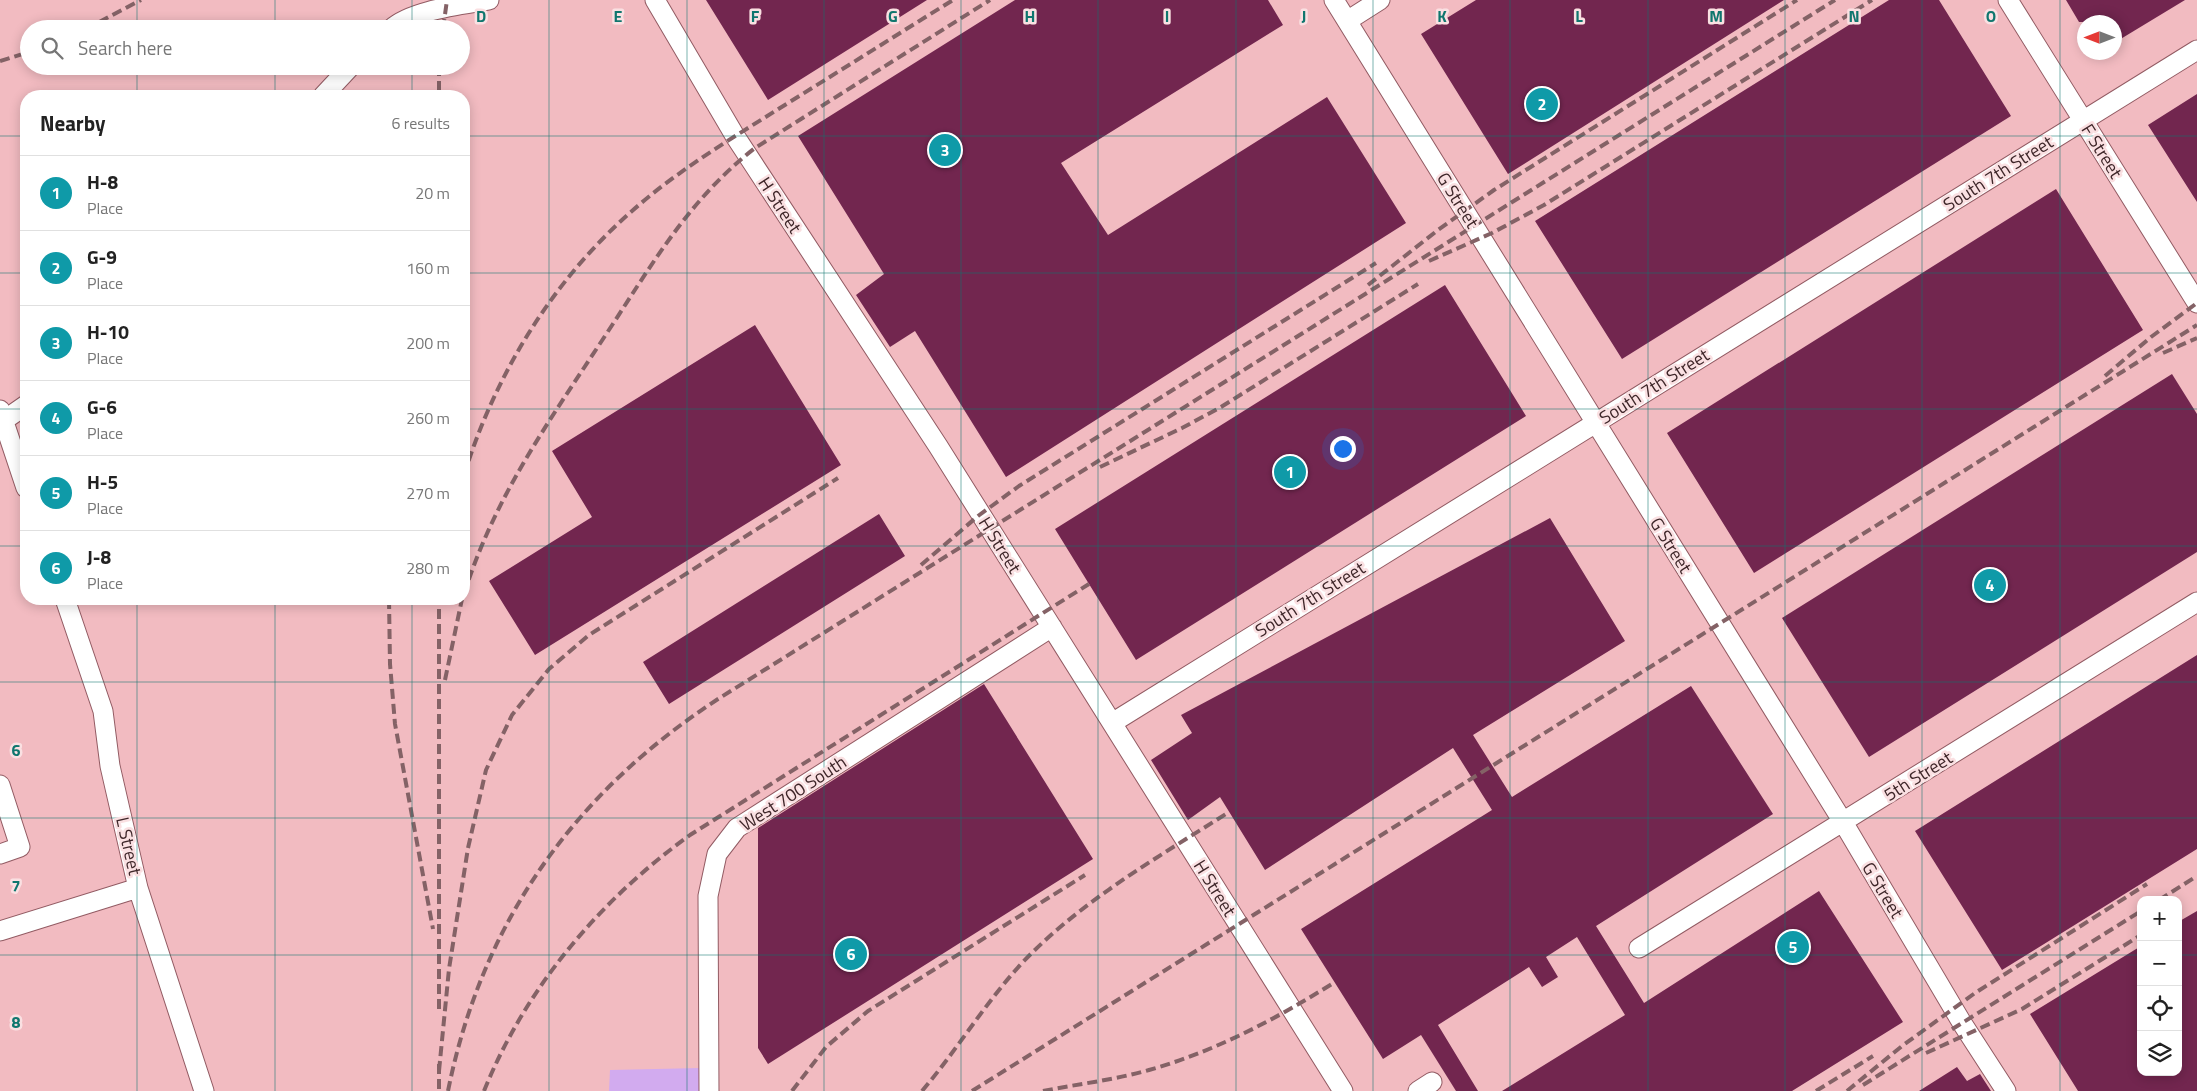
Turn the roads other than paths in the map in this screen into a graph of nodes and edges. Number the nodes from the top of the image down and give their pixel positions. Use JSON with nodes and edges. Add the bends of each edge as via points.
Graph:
{"nodes":[{"id":1,"x":489,"y":0,"type":"edge"},
{"id":2,"x":655,"y":0,"type":"edge"},
{"id":3,"x":1334,"y":0,"type":"edge"},
{"id":4,"x":1380,"y":0,"type":"edge"},
{"id":5,"x":2008,"y":0,"type":"edge"},
{"id":6,"x":406,"y":20,"type":"edge"},
{"id":7,"x":1347,"y":21,"type":"junction"},
{"id":8,"x":2197,"y":50,"type":"edge"},
{"id":9,"x":343,"y":75,"type":"edge"},
{"id":10,"x":329,"y":90,"type":"edge"},
{"id":11,"x":2083,"y":121,"type":"junction"},
{"id":12,"x":2197,"y":303,"type":"edge"},
{"id":13,"x":20,"y":408,"type":"edge"},
{"id":14,"x":1,"y":418,"type":"edge"},
{"id":15,"x":1596,"y":422,"type":"junction"},
{"id":16,"x":20,"y":471,"type":"edge"},
{"id":17,"x":2197,"y":602,"type":"edge"},
{"id":18,"x":67,"y":605,"type":"edge"},
{"id":19,"x":1052,"y":627,"type":"junction"},
{"id":20,"x":1112,"y":723,"type":"junction"},
{"id":21,"x":0,"y":785,"type":"edge"},
{"id":22,"x":1843,"y":822,"type":"junction"},
{"id":23,"x":0,"y":854,"type":"edge"},
{"id":24,"x":138,"y":888,"type":"junction"},
{"id":25,"x":0,"y":932,"type":"edge"},
{"id":26,"x":1639,"y":948,"type":"dead end"},
{"id":27,"x":204,"y":1091,"type":"edge"},
{"id":28,"x":710,"y":1091,"type":"edge"},
{"id":29,"x":1343,"y":1091,"type":"edge"},
{"id":30,"x":2006,"y":1091,"type":"edge"}],
"edges":[{"from":1,"to":6,"type":"lane","via":[[439,8]]},
{"from":2,"to":19,"type":"lane","name":"H Street","via":[[735,136]]},
{"from":3,"to":7,"type":"lane","name":"G Street"},
{"from":4,"to":7,"type":"lane"},
{"from":5,"to":11,"type":"lane","name":"F Street"},
{"from":7,"to":15,"type":"lane","name":"G Street"},
{"from":8,"to":11,"type":"lane","name":"South 7th Street"},
{"from":9,"to":10,"type":"lane"},
{"from":11,"to":12,"type":"lane","name":"F Street"},
{"from":11,"to":15,"type":"lane","name":"South 7th Street"},
{"from":13,"to":14,"type":"lane"},
{"from":14,"to":16,"type":"lane"},
{"from":15,"to":20,"type":"lane","name":"South 7th Street"},
{"from":15,"to":22,"type":"lane","name":"G Street"},
{"from":17,"to":22,"type":"lane","name":"5th Street"},
{"from":18,"to":24,"type":"lane","name":"L Street","via":[[103,711],[110,766]]},
{"from":19,"to":20,"type":"lane","name":"H Street"},
{"from":19,"to":28,"type":"lane","name":"West 700 South","via":[[737,828],[716,854],[708,896]]},
{"from":20,"to":29,"type":"lane","name":"H Street"},
{"from":21,"to":23,"type":"lane","via":[[20,848]]},
{"from":22,"to":26,"type":"lane","name":"5th Street"},
{"from":22,"to":30,"type":"lane","name":"G Street"},
{"from":24,"to":25,"type":"lane"},
{"from":24,"to":27,"type":"lane","name":"L Street"}]}
